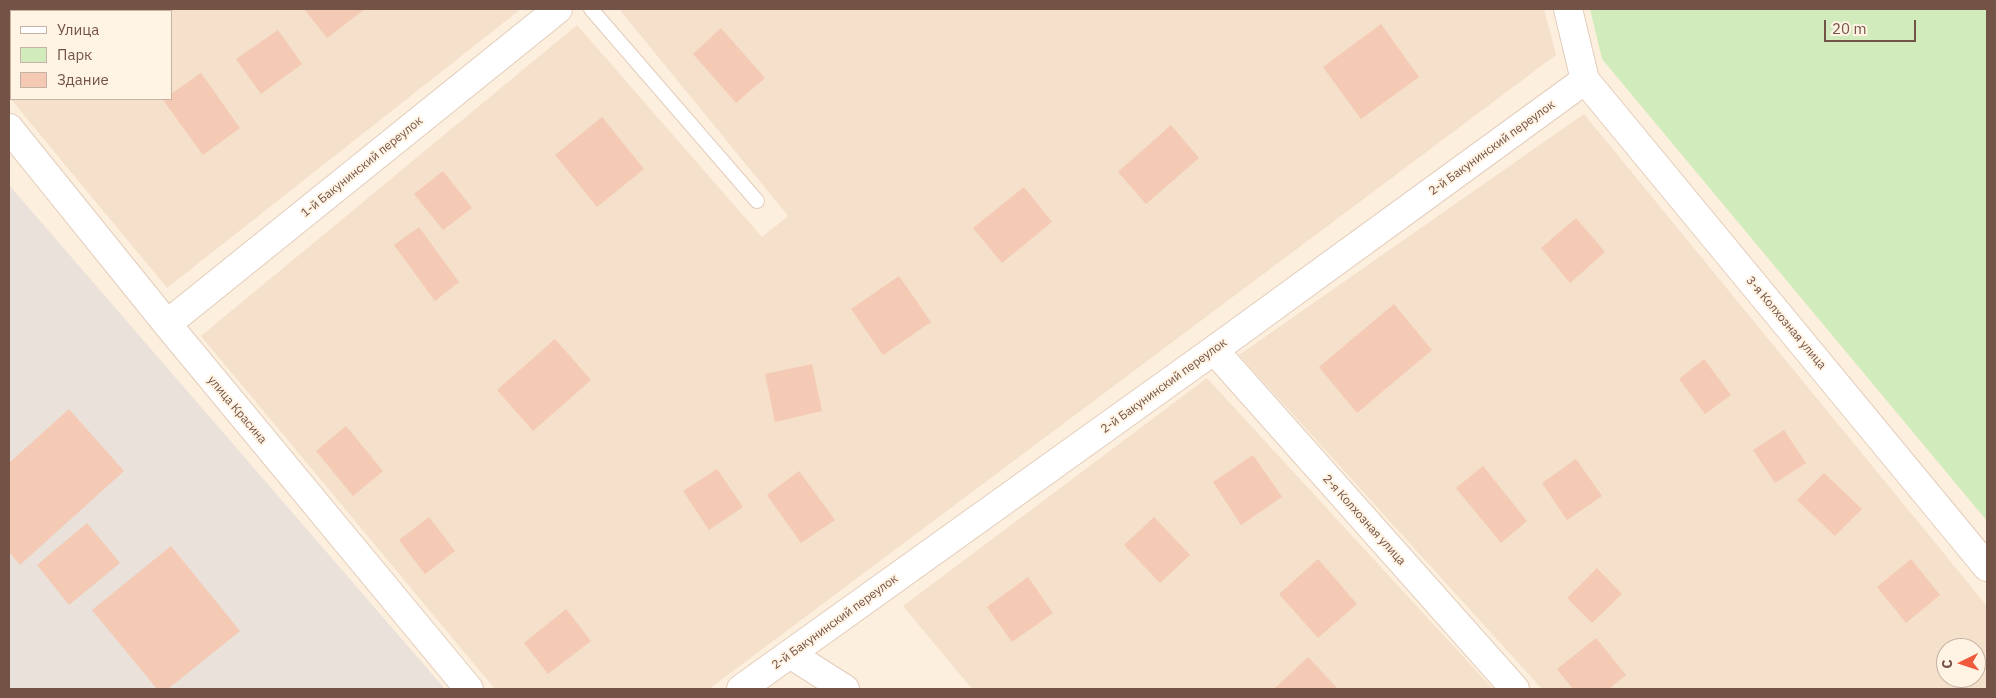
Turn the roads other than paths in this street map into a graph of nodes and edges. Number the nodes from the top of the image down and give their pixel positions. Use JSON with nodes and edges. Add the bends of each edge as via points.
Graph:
{"nodes":[{"id":1,"x":558,"y":9,"type":"edge"},
{"id":2,"x":591,"y":9,"type":"edge"},
{"id":3,"x":1568,"y":9,"type":"edge"},
{"id":4,"x":1585,"y":80,"type":"junction"},
{"id":5,"x":9,"y":128,"type":"edge"},
{"id":6,"x":757,"y":201,"type":"dead end"},
{"id":7,"x":167,"y":324,"type":"junction"},
{"id":8,"x":1214,"y":350,"type":"junction"},
{"id":9,"x":1987,"y":566,"type":"edge"},
{"id":10,"x":790,"y":654,"type":"junction"},
{"id":11,"x":812,"y":682,"type":"dead end"},
{"id":12,"x":468,"y":689,"type":"edge"},
{"id":13,"x":741,"y":689,"type":"edge"},
{"id":14,"x":844,"y":689,"type":"edge"},
{"id":15,"x":1515,"y":689,"type":"edge"}],
"edges":[{"from":1,"to":7,"type":"street","name":"1-й Бакунинский переулок"},
{"from":2,"to":6,"type":"lane"},
{"from":3,"to":4,"type":"street"},
{"from":4,"to":8,"type":"street","name":"2-й Бакунинский переулок"},
{"from":4,"to":9,"type":"street","name":"3-я Колхозная улица"},
{"from":5,"to":7,"type":"street","name":"улица Красина"},
{"from":7,"to":12,"type":"street","name":"улица Красина"},
{"from":8,"to":10,"type":"street","name":"2-й Бакунинский переулок"},
{"from":8,"to":15,"type":"street","name":"2-я Колхозная улица"},
{"from":10,"to":11,"type":"lane"},
{"from":10,"to":13,"type":"street","name":"2-й Бакунинский переулок"},
{"from":10,"to":14,"type":"street"}]}
